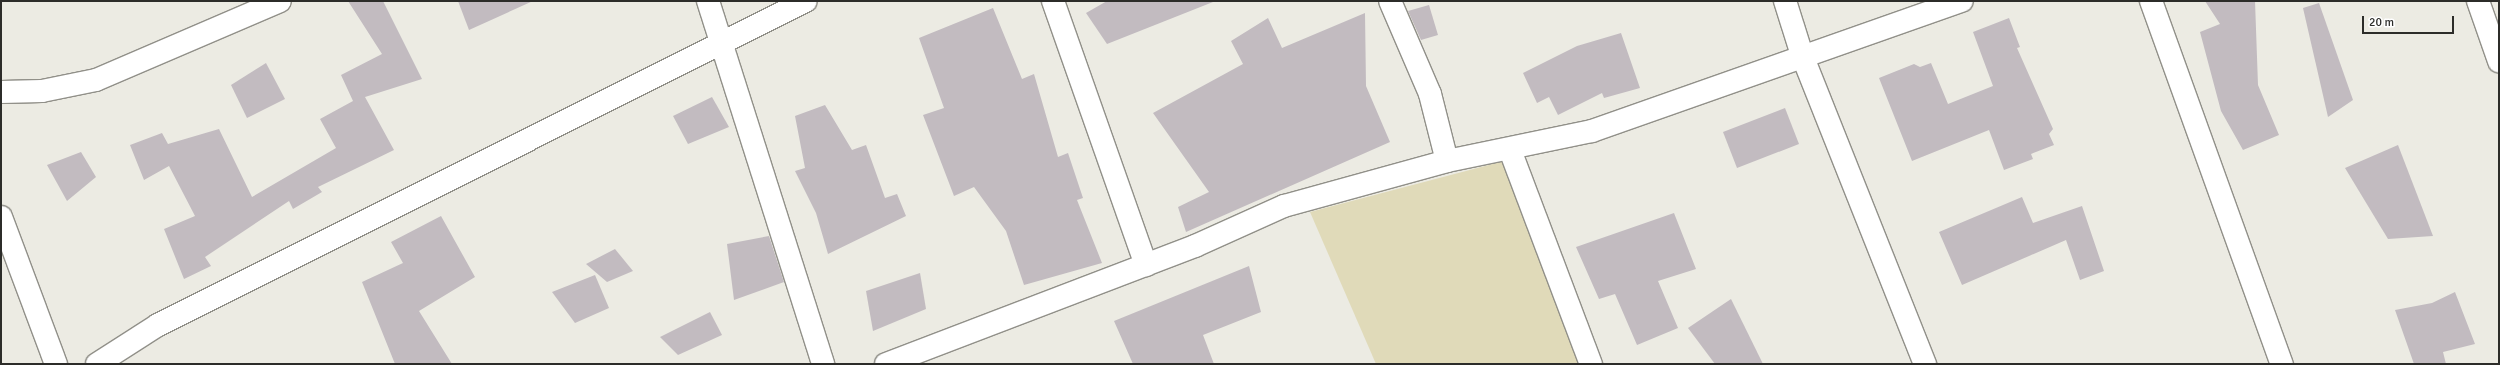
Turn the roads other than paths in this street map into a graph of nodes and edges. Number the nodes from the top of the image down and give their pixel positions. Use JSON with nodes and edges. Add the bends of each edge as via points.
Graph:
{"nodes":[{"id":1,"x":708,"y":1,"type":"edge"},
{"id":2,"x":806,"y":1,"type":"edge"},
{"id":3,"x":1053,"y":1,"type":"edge"},
{"id":4,"x":1390,"y":1,"type":"edge"},
{"id":5,"x":1785,"y":1,"type":"edge"},
{"id":6,"x":1962,"y":1,"type":"edge"},
{"id":7,"x":2151,"y":1,"type":"edge"},
{"id":8,"x":2478,"y":1,"type":"edge"},
{"id":9,"x":266,"y":4,"type":"edge"},
{"id":10,"x":723,"y":45,"type":"junction"},
{"id":11,"x":1802,"y":55,"type":"junction"},
{"id":12,"x":2499,"y":60,"type":"edge"},
{"id":13,"x":1,"y":92,"type":"edge"},
{"id":14,"x":1510,"y":150,"type":"junction"},
{"id":15,"x":1447,"y":161,"type":"junction"},
{"id":16,"x":1,"y":216,"type":"edge"},
{"id":17,"x":1146,"y":265,"type":"junction"},
{"id":18,"x":56,"y":364,"type":"edge"},
{"id":19,"x":97,"y":364,"type":"edge"},
{"id":20,"x":823,"y":364,"type":"edge"},
{"id":21,"x":886,"y":364,"type":"edge"},
{"id":22,"x":1591,"y":364,"type":"edge"},
{"id":23,"x":1925,"y":364,"type":"edge"},
{"id":24,"x":2282,"y":364,"type":"edge"}],
"edges":[{"from":1,"to":10,"type":"street"},
{"from":2,"to":10,"type":"street"},
{"from":3,"to":17,"type":"street"},
{"from":4,"to":15,"type":"street","via":[[1430,94]]},
{"from":5,"to":11,"type":"street"},
{"from":6,"to":11,"type":"street"},
{"from":7,"to":24,"type":"street"},
{"from":8,"to":12,"type":"street"},
{"from":9,"to":13,"type":"street","via":[[96,80],[42,91]]},
{"from":10,"to":19,"type":"street","via":[[496,155],[165,322]]},
{"from":10,"to":20,"type":"street"},
{"from":11,"to":14,"type":"street","via":[[1592,131]]},
{"from":11,"to":23,"type":"street"},
{"from":14,"to":15,"type":"street"},
{"from":14,"to":22,"type":"street"},
{"from":15,"to":17,"type":"street","via":[[1284,206]]},
{"from":16,"to":18,"type":"street"},
{"from":17,"to":21,"type":"street"}]}
